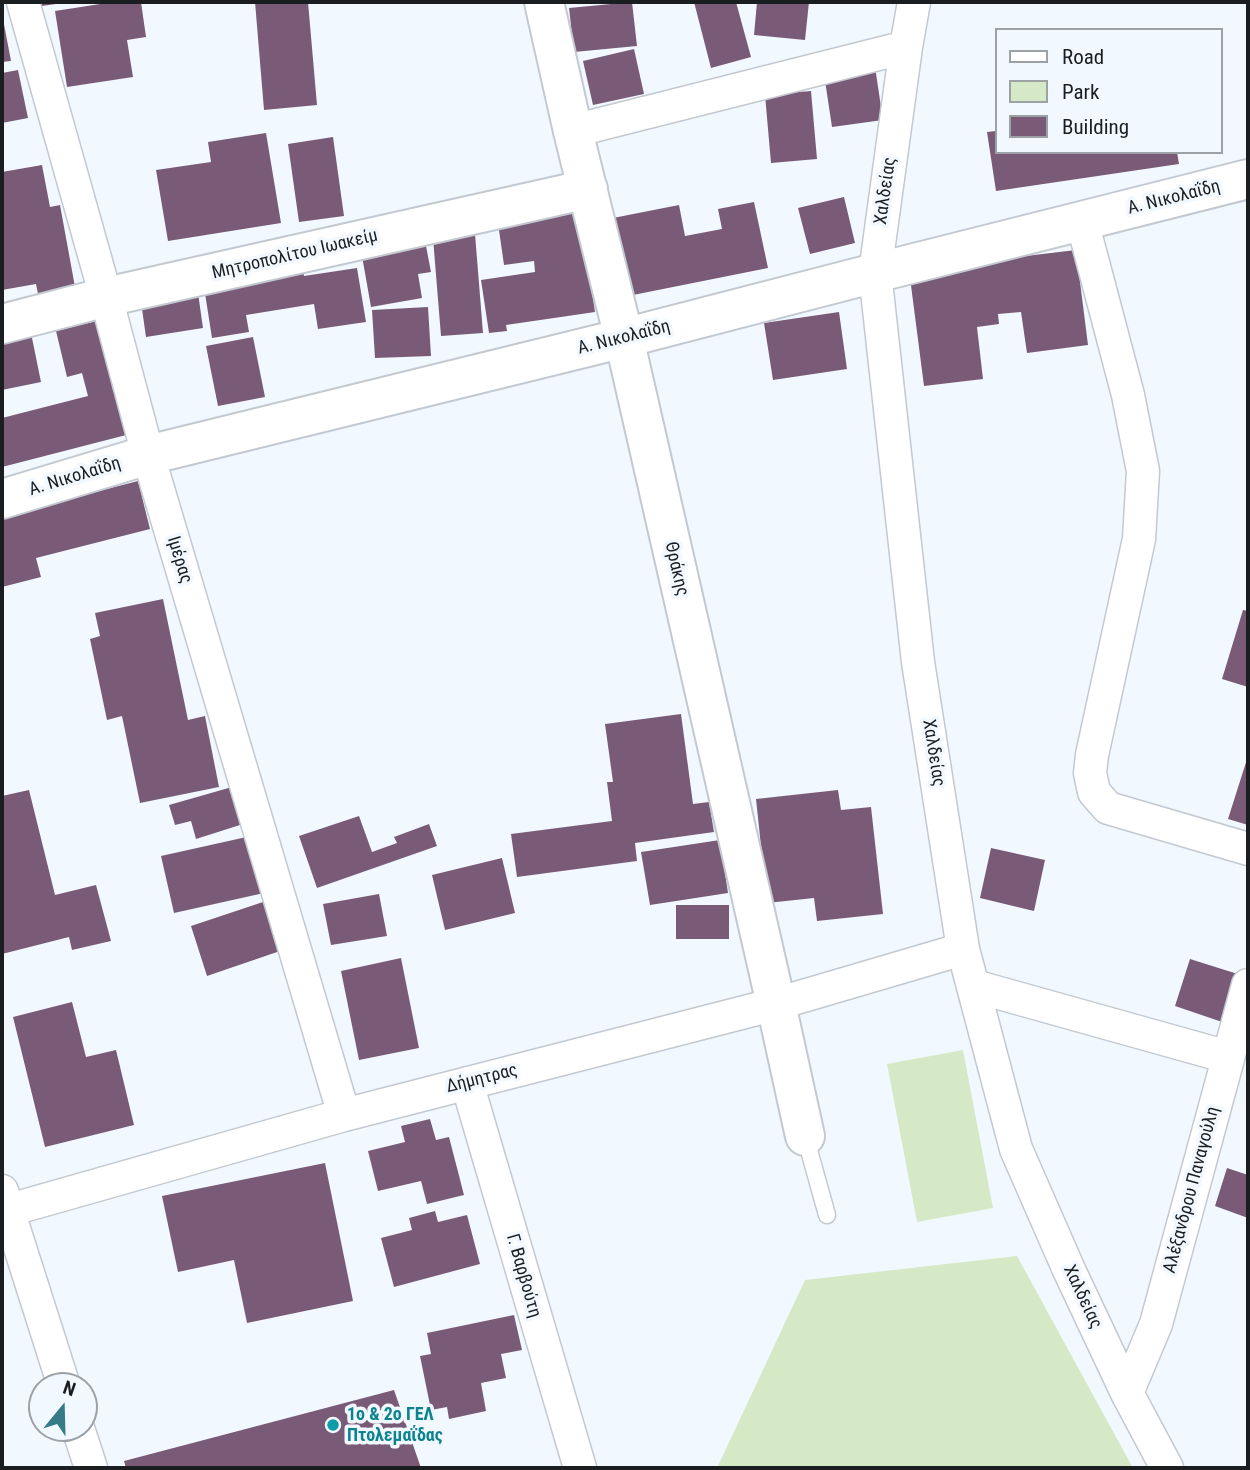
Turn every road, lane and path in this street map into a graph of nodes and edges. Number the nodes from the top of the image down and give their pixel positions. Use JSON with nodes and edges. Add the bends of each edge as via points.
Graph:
{"nodes":[{"id":1,"x":23,"y":2,"type":"edge"},
{"id":2,"x":544,"y":2,"type":"edge"},
{"id":3,"x":915,"y":2,"type":"edge"},
{"id":4,"x":906,"y":47,"type":"junction"},
{"id":5,"x":573,"y":131,"type":"junction"},
{"id":6,"x":1248,"y":179,"type":"edge"},
{"id":7,"x":588,"y":188,"type":"junction"},
{"id":8,"x":1082,"y":221,"type":"junction"},
{"id":9,"x":875,"y":273,"type":"junction"},
{"id":10,"x":106,"y":297,"type":"junction"},
{"id":11,"x":2,"y":324,"type":"edge"},
{"id":12,"x":624,"y":338,"type":"junction"},
{"id":13,"x":148,"y":455,"type":"junction"},
{"id":14,"x":2,"y":499,"type":"edge"},
{"id":15,"x":1248,"y":849,"type":"edge"},
{"id":16,"x":963,"y":948,"type":"junction"},
{"id":17,"x":1248,"y":985,"type":"edge"},
{"id":18,"x":974,"y":986,"type":"junction"},
{"id":19,"x":776,"y":1004,"type":"junction"},
{"id":20,"x":1228,"y":1058,"type":"junction"},
{"id":21,"x":467,"y":1083,"type":"junction"},
{"id":22,"x":344,"y":1115,"type":"junction"},
{"id":23,"x":805,"y":1136,"type":"joint"},
{"id":24,"x":4,"y":1204,"type":"edge"},
{"id":25,"x":827,"y":1215,"type":"dead end"},
{"id":26,"x":59,"y":1372,"type":"edge"},
{"id":27,"x":1127,"y":1393,"type":"junction"},
{"id":28,"x":83,"y":1442,"type":"edge"},
{"id":29,"x":91,"y":1468,"type":"edge"},
{"id":30,"x":580,"y":1468,"type":"edge"},
{"id":31,"x":1167,"y":1468,"type":"edge"}],
"edges":[{"from":1,"to":10,"type":"street","name":"Ιμέρας"},
{"from":2,"to":5,"type":"street","name":"Θράκης"},
{"from":3,"to":4,"type":"street","name":"Χαλδείας"},
{"from":4,"to":5,"type":"street"},
{"from":4,"to":9,"type":"street","name":"Χαλδείας"},
{"from":5,"to":7,"type":"street","name":"Θράκης"},
{"from":6,"to":8,"type":"street","name":"Α. Νικολαΐδη"},
{"from":7,"to":10,"type":"street","name":"Μητροπολίτου Ιωακείμ"},
{"from":7,"to":12,"type":"street","name":"Θράκης"},
{"from":8,"to":9,"type":"street","name":"Α. Νικολαΐδη"},
{"from":8,"to":15,"type":"street","via":[[1143,471],[1139,539],[1092,755],[1094,792],[1108,808]]},
{"from":9,"to":12,"type":"street","name":"Α. Νικολαΐδη"},
{"from":9,"to":16,"type":"street","name":"Χαλδείας","via":[[918,662]]},
{"from":10,"to":11,"type":"street","name":"Μητροπολίτου Ιωακείμ"},
{"from":10,"to":13,"type":"street","name":"Ιμέρας"},
{"from":12,"to":13,"type":"street","name":"Α. Νικολαΐδη"},
{"from":12,"to":19,"type":"street","name":"Θράκης"},
{"from":13,"to":14,"type":"street","name":"Α. Νικολαΐδη"},
{"from":13,"to":22,"type":"street","name":"Ιμέρας"},
{"from":16,"to":18,"type":"street","name":"Χαλδείας"},
{"from":16,"to":19,"type":"street","name":"Δήμητρας"},
{"from":17,"to":20,"type":"street","name":"Αλέξανδρου Παναγούλη"},
{"from":18,"to":20,"type":"street"},
{"from":18,"to":27,"type":"street","name":"Χαλδείας","via":[[1017,1149]]},
{"from":19,"to":21,"type":"street","name":"Δήμητρας"},
{"from":19,"to":23,"type":"street","name":"Θράκης"},
{"from":20,"to":27,"type":"street","name":"Αλέξανδρου Παναγούλη","via":[[1156,1324]]},
{"from":21,"to":22,"type":"street","name":"Δήμητρας"},
{"from":21,"to":30,"type":"street","name":"Γ. Βαρβούτη"},
{"from":22,"to":24,"type":"street","name":"Δήμητρας"},
{"from":23,"to":25,"type":"lane"},
{"from":24,"to":26,"type":"street"},
{"from":27,"to":31,"type":"street","name":"Χαλδείας"},
{"from":28,"to":29,"type":"street"}]}
